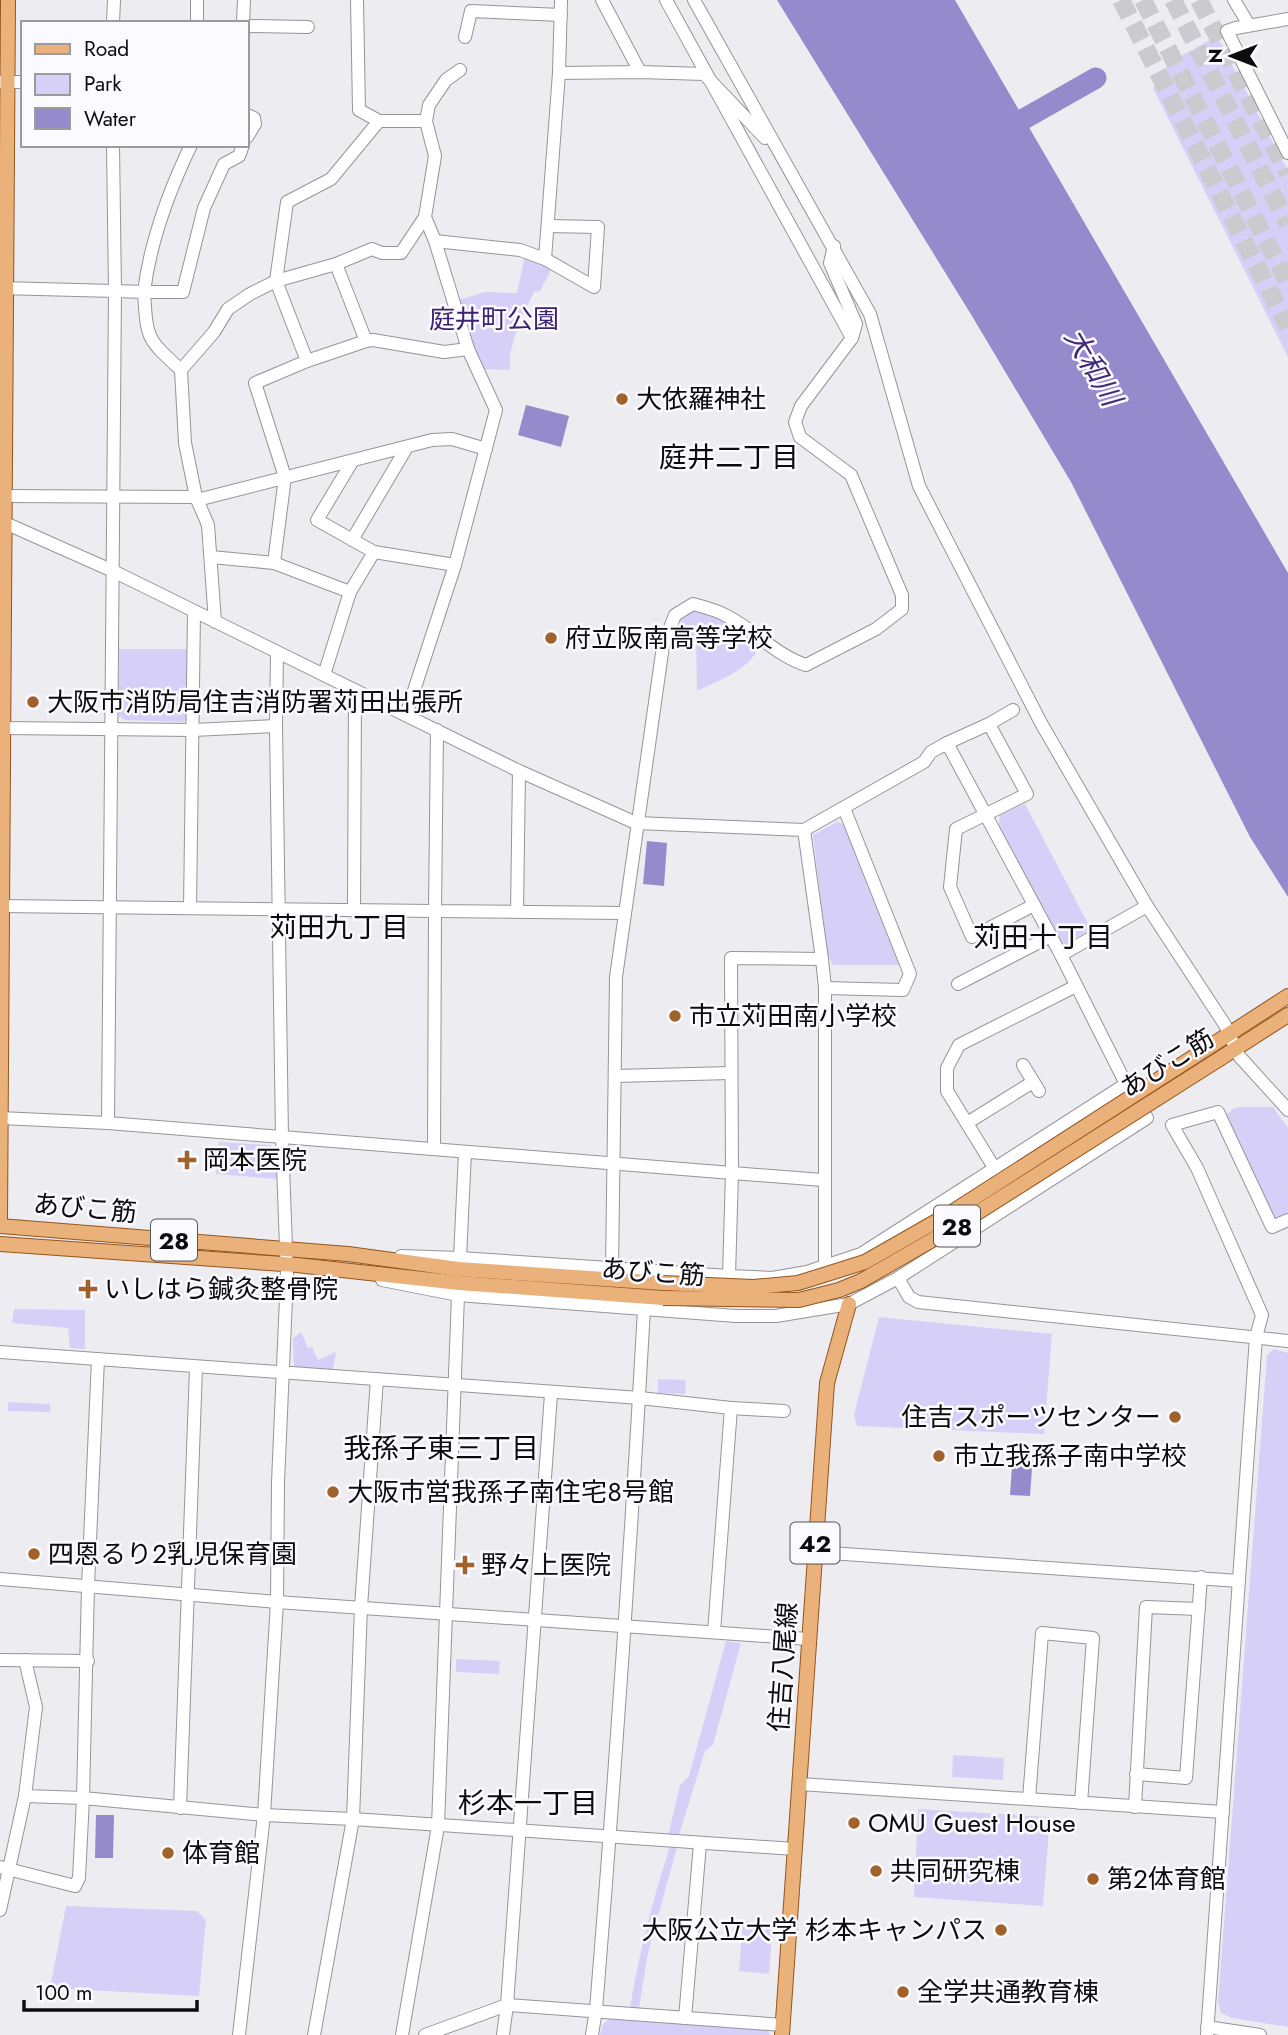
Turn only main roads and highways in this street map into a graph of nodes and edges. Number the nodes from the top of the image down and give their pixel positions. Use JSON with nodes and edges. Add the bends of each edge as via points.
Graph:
{"nodes":[{"id":1,"x":8,"y":0,"type":"edge"},
{"id":2,"x":10,"y":82,"type":"edge"},
{"id":3,"x":4,"y":288,"type":"edge"},
{"id":4,"x":3,"y":496,"type":"edge"},
{"id":5,"x":1,"y":702,"type":"edge"},
{"id":6,"x":0,"y":906,"type":"edge"},
{"id":7,"x":1288,"y":996,"type":"edge"},
{"id":8,"x":1288,"y":1015,"type":"edge"},
{"id":9,"x":0,"y":1118,"type":"edge"},
{"id":10,"x":0,"y":1220,"type":"edge"},
{"id":11,"x":0,"y":1226,"type":"edge"},
{"id":12,"x":0,"y":1244,"type":"edge"},
{"id":13,"x":287,"y":1256,"type":"junction"},
{"id":14,"x":849,"y":1304,"type":"road end"},
{"id":15,"x":783,"y":2030,"type":"edge"}],
"edges":[{"from":1,"to":2,"type":"main road"},
{"from":2,"to":3,"type":"main road"},
{"from":3,"to":4,"type":"main road"},
{"from":4,"to":5,"type":"main road"},
{"from":5,"to":6,"type":"main road"},
{"from":6,"to":9,"type":"main road"},
{"from":7,"to":13,"type":"main road","name":"あびこ筋","number":"28","bridge":true,"via":[[949,1214],[864,1262],[798,1283],[753,1287],[663,1283],[458,1269],[348,1254]]},
{"from":8,"to":13,"type":"main road","name":"あびこ筋","number":"28","bridge":true,"via":[[955,1227],[861,1281],[799,1300],[663,1298],[458,1283],[335,1269]]},
{"from":9,"to":10,"type":"main road"},
{"from":11,"to":13,"type":"main road","name":"あびこ筋","number":"28"},
{"from":12,"to":13,"type":"main road","name":"あびこ筋","number":"28"},
{"from":14,"to":15,"type":"main road","name":"住吉八尾線","number":"42","via":[[827,1383]]}]}
